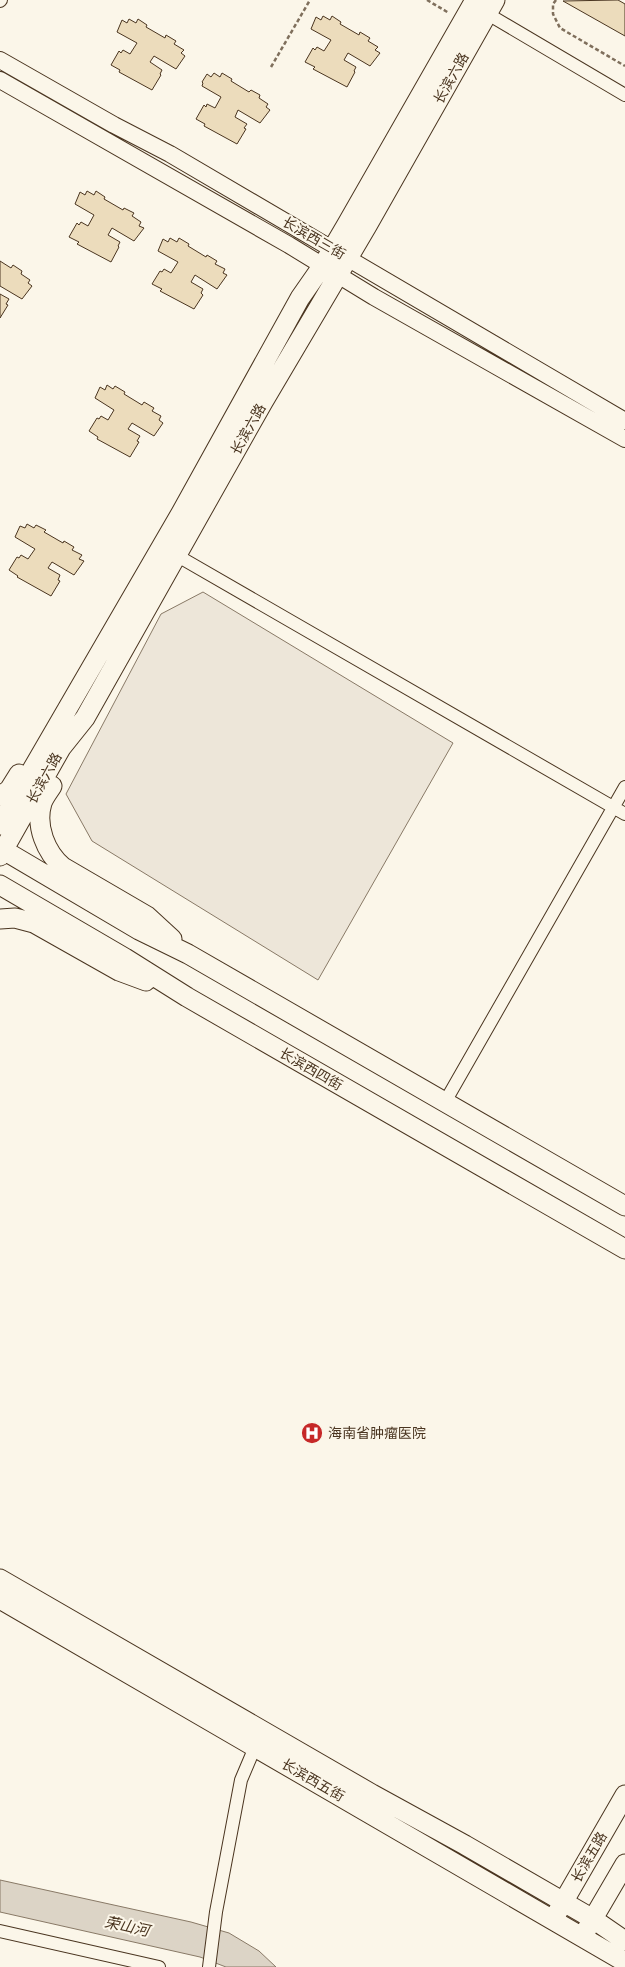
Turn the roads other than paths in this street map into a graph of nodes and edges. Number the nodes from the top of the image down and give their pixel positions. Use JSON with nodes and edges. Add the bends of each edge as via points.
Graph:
{"nodes":[{"id":1,"x":482,"y":5,"type":"edge"},
{"id":2,"x":0,"y":60,"type":"edge"},
{"id":3,"x":0,"y":80,"type":"edge"},
{"id":4,"x":625,"y":95,"type":"edge"},
{"id":5,"x":341,"y":253,"type":"junction"},
{"id":6,"x":331,"y":269,"type":"junction"},
{"id":7,"x":625,"y":421,"type":"edge"},
{"id":8,"x":625,"y":439,"type":"edge"},
{"id":9,"x":176,"y":556,"type":"junction"},
{"id":10,"x":68,"y":707,"type":"junction"},
{"id":11,"x":85,"y":718,"type":"junction"},
{"id":12,"x":625,"y":787,"type":"edge"},
{"id":13,"x":0,"y":796,"type":"edge"},
{"id":14,"x":619,"y":810,"type":"edge"},
{"id":15,"x":0,"y":825,"type":"edge"},
{"id":16,"x":1,"y":851,"type":"edge"},
{"id":17,"x":0,"y":885,"type":"edge"},
{"id":18,"x":0,"y":919,"type":"edge"},
{"id":19,"x":188,"y":954,"type":"junction"},
{"id":20,"x":187,"y":997,"type":"junction"},
{"id":21,"x":445,"y":1102,"type":"junction"},
{"id":22,"x":625,"y":1206,"type":"edge"},
{"id":23,"x":625,"y":1249,"type":"edge"},
{"id":24,"x":0,"y":1580,"type":"edge"},
{"id":25,"x":0,"y":1599,"type":"edge"},
{"id":26,"x":255,"y":1746,"type":"junction"},
{"id":27,"x":625,"y":1795,"type":"edge"},
{"id":28,"x":625,"y":1864,"type":"edge"},
{"id":29,"x":563,"y":1902,"type":"junction"},
{"id":30,"x":593,"y":1919,"type":"junction"},
{"id":31,"x":554,"y":1920,"type":"junction"},
{"id":32,"x":0,"y":1931,"type":"edge"},
{"id":33,"x":583,"y":1937,"type":"junction"},
{"id":34,"x":625,"y":1941,"type":"edge"},
{"id":35,"x":625,"y":1962,"type":"edge"},
{"id":36,"x":159,"y":1967,"type":"edge"},
{"id":37,"x":208,"y":1967,"type":"edge"}],
"edges":[{"from":1,"to":4,"type":"street"},
{"from":1,"to":5,"type":"main road","name":"长滨六路"},
{"from":2,"to":5,"type":"street","name":"长滨西三街"},
{"from":3,"to":6,"type":"street","name":"长滨西三街"},
{"from":5,"to":6,"type":"main road","name":"长滨六路"},
{"from":5,"to":7,"type":"street","name":"长滨西三街"},
{"from":6,"to":8,"type":"street","name":"长滨西三街","via":[[391,307]]},
{"from":6,"to":9,"type":"main road","name":"长滨六路","via":[[268,394]]},
{"from":6,"to":10,"type":"main road","name":"长滨六路","via":[[300,298],[181,513]]},
{"from":9,"to":11,"type":"main road","name":"长滨六路"},
{"from":9,"to":14,"type":"street"},
{"from":10,"to":13,"type":"main road","via":[[41,734],[12,786]]},
{"from":10,"to":15,"type":"main road","name":"长滨六路"},
{"from":11,"to":16,"type":"main road","name":"长滨六路","via":[[61,748]]},
{"from":11,"to":19,"type":"main road","via":[[42,803],[41,828],[45,845],[54,860],[63,867],[147,916]]},
{"from":12,"to":14,"type":"street"},
{"from":14,"to":21,"type":"street"},
{"from":16,"to":19,"type":"main road","via":[[139,930]]},
{"from":17,"to":20,"type":"main road","name":"长滨西四街"},
{"from":18,"to":20,"type":"main road","via":[[16,918],[34,923],[119,971]]},
{"from":19,"to":21,"type":"main road"},
{"from":20,"to":23,"type":"main road","name":"长滨西四街"},
{"from":21,"to":22,"type":"main road"},
{"from":24,"to":29,"type":"main road","name":"长滨西五街"},
{"from":25,"to":26,"type":"main road","name":"长滨西五街"},
{"from":26,"to":31,"type":"main road","name":"长滨西五街"},
{"from":26,"to":37,"type":"street","via":[[241,1780]]},
{"from":27,"to":29,"type":"main road","name":"长滨五路"},
{"from":28,"to":30,"type":"main road"},
{"from":29,"to":30,"type":"main road","name":"长滨西五街"},
{"from":29,"to":31,"type":"main road","name":"长滨五路"},
{"from":30,"to":33,"type":"main road"},
{"from":30,"to":34,"type":"main road","name":"长滨西五街"},
{"from":31,"to":33,"type":"main road","name":"长滨西五街"},
{"from":32,"to":36,"type":"street"},
{"from":33,"to":35,"type":"main road","name":"长滨西五街"}]}
